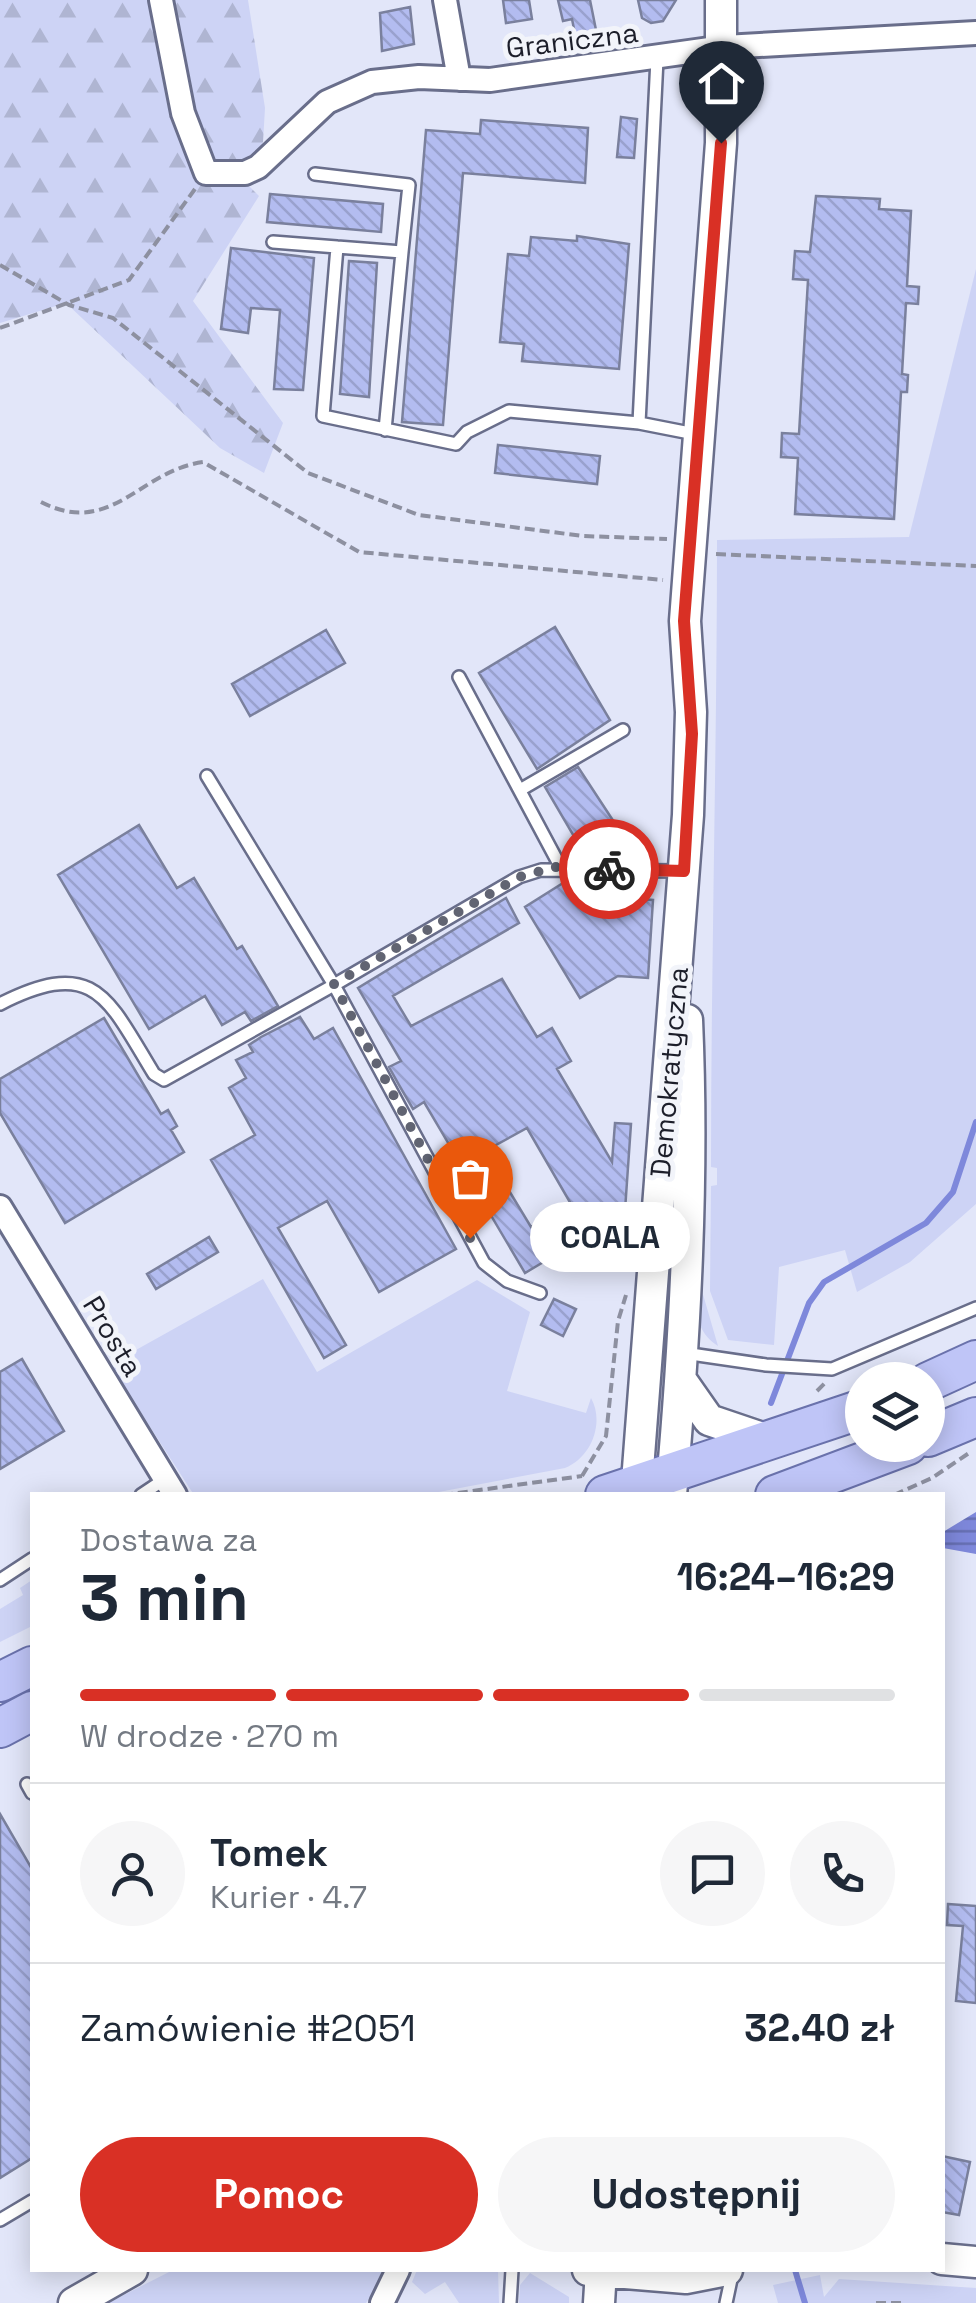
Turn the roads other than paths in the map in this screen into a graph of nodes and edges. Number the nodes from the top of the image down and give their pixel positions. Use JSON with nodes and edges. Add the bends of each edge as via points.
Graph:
{"nodes":[{"id":1,"x":160,"y":0,"type":"edge"},
{"id":2,"x":445,"y":0,"type":"edge"},
{"id":3,"x":722,"y":0,"type":"edge"},
{"id":4,"x":976,"y":33,"type":"edge"},
{"id":5,"x":724,"y":48,"type":"junction"},
{"id":6,"x":657,"y":59,"type":"junction"},
{"id":7,"x":459,"y":79,"type":"junction"},
{"id":8,"x":316,"y":174,"type":"dead end"},
{"id":9,"x":273,"y":242,"type":"dead end"},
{"id":10,"x":338,"y":247,"type":"junction"},
{"id":11,"x":402,"y":252,"type":"junction"},
{"id":12,"x":639,"y":423,"type":"junction"},
{"id":13,"x":385,"y":430,"type":"junction"},
{"id":14,"x":698,"y":434,"type":"junction"},
{"id":15,"x":460,"y":677,"type":"dead end"},
{"id":16,"x":624,"y":730,"type":"dead end"},
{"id":17,"x":207,"y":776,"type":"dead end"},
{"id":18,"x":520,"y":790,"type":"junction"},
{"id":19,"x":560,"y":866,"type":"junction"},
{"id":20,"x":684,"y":871,"type":"junction"},
{"id":21,"x":680,"y":948,"type":"junction"},
{"id":22,"x":334,"y":984,"type":"junction"},
{"id":23,"x":0,"y":1004,"type":"edge"},
{"id":24,"x":0,"y":1208,"type":"edge"},
{"id":25,"x":540,"y":1293,"type":"dead end"},
{"id":26,"x":976,"y":1308,"type":"edge"},
{"id":27,"x":976,"y":1360,"type":"edge"},
{"id":28,"x":682,"y":1367,"type":"junction"},
{"id":29,"x":945,"y":1374,"type":"edge"},
{"id":30,"x":845,"y":1415,"type":"edge"},
{"id":31,"x":976,"y":1417,"type":"edge"},
{"id":32,"x":945,"y":1430,"type":"edge"},
{"id":33,"x":774,"y":1442,"type":"junction"},
{"id":34,"x":863,"y":1462,"type":"edge"},
{"id":35,"x":170,"y":1487,"type":"edge"},
{"id":36,"x":635,"y":1488,"type":"edge"},
{"id":37,"x":783,"y":1492,"type":"edge"},
{"id":38,"x":30,"y":1560,"type":"edge"},
{"id":39,"x":0,"y":1580,"type":"edge"},
{"id":40,"x":30,"y":1667,"type":"edge"},
{"id":41,"x":0,"y":1682,"type":"edge"},
{"id":42,"x":30,"y":1712,"type":"edge"},
{"id":43,"x":0,"y":1728,"type":"edge"},
{"id":44,"x":30,"y":2203,"type":"edge"},
{"id":45,"x":0,"y":2220,"type":"edge"},
{"id":46,"x":945,"y":2259,"type":"edge"},
{"id":47,"x":976,"y":2262,"type":"edge"},
{"id":48,"x":128,"y":2272,"type":"edge"},
{"id":49,"x":397,"y":2272,"type":"edge"},
{"id":50,"x":512,"y":2272,"type":"edge"},
{"id":51,"x":597,"y":2272,"type":"edge"},
{"id":52,"x":600,"y":2272,"type":"edge"},
{"id":53,"x":723,"y":2272,"type":"edge"},
{"id":54,"x":730,"y":2272,"type":"edge"},
{"id":55,"x":633,"y":2283,"type":"edge"},
{"id":56,"x":74,"y":2303,"type":"edge"},
{"id":57,"x":382,"y":2303,"type":"edge"},
{"id":58,"x":510,"y":2303,"type":"edge"},
{"id":59,"x":599,"y":2303,"type":"edge"},
{"id":60,"x":726,"y":2303,"type":"edge"}],
"edges":[{"from":1,"to":7,"type":"street","name":"Graniczna","via":[[183,113],[206,173],[258,168],[344,92],[372,82]]},
{"from":2,"to":7,"type":"street"},
{"from":3,"to":5,"type":"street","name":"Demokratyczna"},
{"from":4,"to":5,"type":"street","name":"Graniczna"},
{"from":5,"to":6,"type":"street","name":"Graniczna"},
{"from":5,"to":14,"type":"street","name":"Demokratyczna"},
{"from":6,"to":7,"type":"street","name":"Graniczna"},
{"from":6,"to":12,"type":"lane"},
{"from":8,"to":11,"type":"lane","via":[[409,185]]},
{"from":9,"to":10,"type":"lane"},
{"from":10,"to":11,"type":"lane"},
{"from":10,"to":13,"type":"lane","via":[[323,416]]},
{"from":11,"to":13,"type":"lane"},
{"from":12,"to":13,"type":"lane","via":[[509,411],[456,444]]},
{"from":12,"to":14,"type":"lane"},
{"from":14,"to":20,"type":"street","name":"Demokratyczna","via":[[684,645],[692,734]]},
{"from":15,"to":18,"type":"lane"},
{"from":16,"to":18,"type":"lane"},
{"from":17,"to":22,"type":"lane"},
{"from":18,"to":19,"type":"lane"},
{"from":19,"to":20,"type":"lane"},
{"from":19,"to":22,"type":"lane","via":[[519,877]]},
{"from":20,"to":21,"type":"street","name":"Demokratyczna"},
{"from":21,"to":28,"type":"street","name":"Demokratyczna","via":[[690,1101]]},
{"from":21,"to":36,"type":"street","name":"Demokratyczna"},
{"from":22,"to":23,"type":"lane","via":[[164,1080],[116,1010],[92,989],[54,982]]},
{"from":22,"to":25,"type":"lane","via":[[484,1263]]},
{"from":24,"to":35,"type":"street","name":"Prosta"},
{"from":26,"to":28,"type":"lane","via":[[843,1366]]},
{"from":27,"to":29,"type":"main road"},
{"from":28,"to":33,"type":"street","via":[[709,1420]]},
{"from":28,"to":36,"type":"street","name":"Demokratyczna"},
{"from":30,"to":33,"type":"main road"},
{"from":31,"to":32,"type":"main road"},
{"from":33,"to":36,"type":"main road"},
{"from":34,"to":37,"type":"main road"},
{"from":38,"to":39,"type":"lane"},
{"from":40,"to":41,"type":"main road"},
{"from":42,"to":43,"type":"main road"},
{"from":44,"to":45,"type":"lane"},
{"from":46,"to":47,"type":"street"},
{"from":48,"to":56,"type":"street"},
{"from":49,"to":57,"type":"street"},
{"from":50,"to":58,"type":"lane"},
{"from":51,"to":59,"type":"street"},
{"from":52,"to":55,"type":"street"},
{"from":53,"to":55,"type":"street"},
{"from":54,"to":60,"type":"lane"}]}
